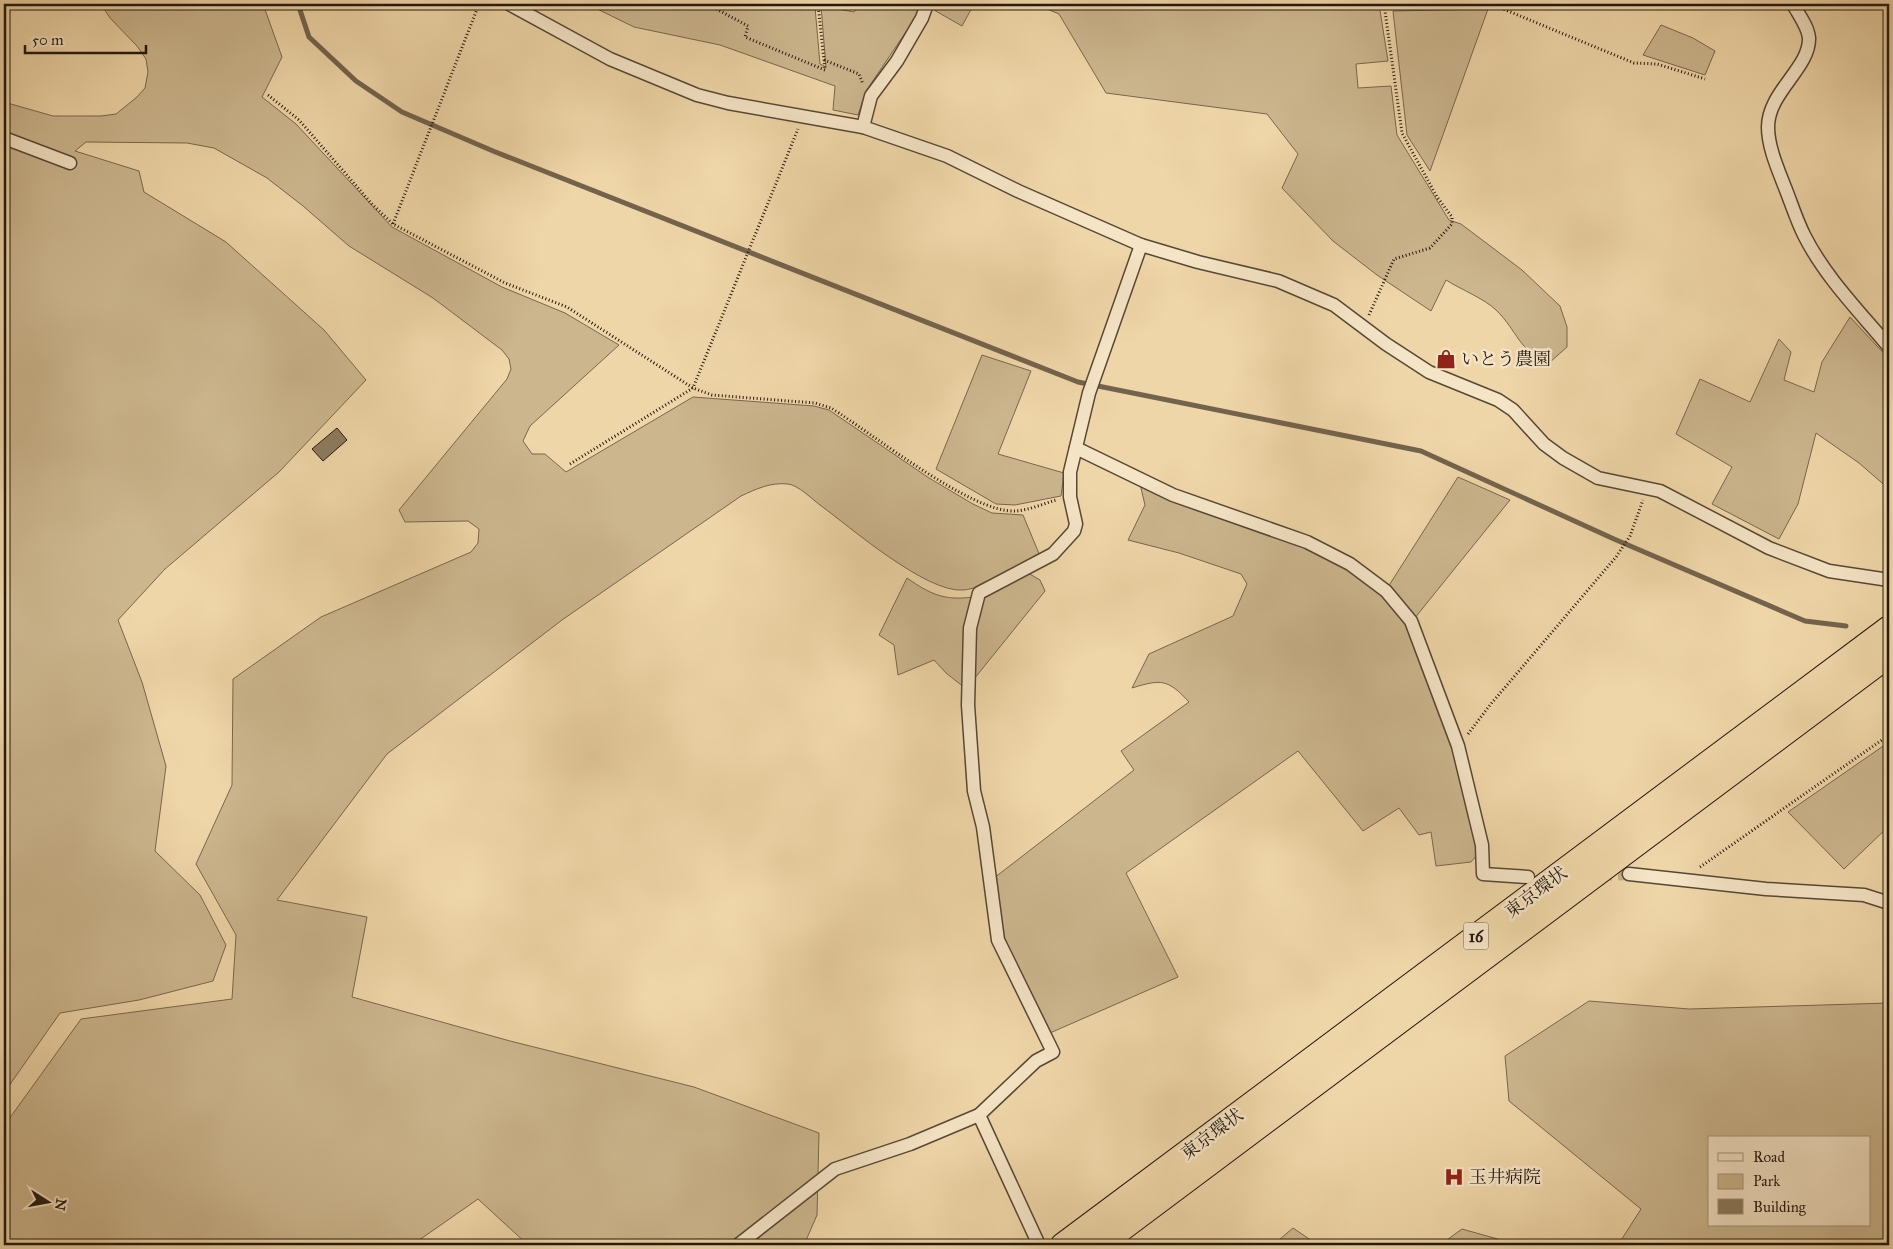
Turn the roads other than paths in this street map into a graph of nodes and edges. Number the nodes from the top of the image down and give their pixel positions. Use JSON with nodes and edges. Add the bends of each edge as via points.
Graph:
{"nodes":[{"id":1,"x":508,"y":4,"type":"edge"},
{"id":2,"x":927,"y":4,"type":"edge"},
{"id":3,"x":1793,"y":4,"type":"edge"},
{"id":4,"x":863,"y":127,"type":"junction"},
{"id":5,"x":4,"y":138,"type":"edge"},
{"id":6,"x":70,"y":163,"type":"dead end"},
{"id":7,"x":1141,"y":244,"type":"junction"},
{"id":8,"x":1889,"y":347,"type":"edge"},
{"id":9,"x":1076,"y":448,"type":"junction"},
{"id":10,"x":1889,"y":580,"type":"edge"},
{"id":11,"x":1889,"y":628,"type":"edge"},
{"id":12,"x":1889,"y":655,"type":"edge"},
{"id":13,"x":1629,"y":874,"type":"tunnel mouth"},
{"id":14,"x":1528,"y":877,"type":"dead end"},
{"id":15,"x":1889,"y":903,"type":"edge"},
{"id":16,"x":979,"y":1116,"type":"junction"},
{"id":17,"x":738,"y":1245,"type":"edge"},
{"id":18,"x":1039,"y":1245,"type":"edge"},
{"id":19,"x":1063,"y":1245,"type":"edge"},
{"id":20,"x":1100,"y":1245,"type":"edge"}],
"edges":[{"from":1,"to":4,"type":"street","via":[[610,59],[658,80],[728,104]]},
{"from":2,"to":4,"type":"street","via":[[902,52],[872,96]]},
{"from":3,"to":8,"type":"street","via":[[1809,37],[1807,50],[1774,100],[1770,114],[1768,128],[1775,162],[1804,235],[1833,281]]},
{"from":4,"to":7,"type":"street","via":[[947,156],[1026,195]]},
{"from":5,"to":6,"type":"street"},
{"from":7,"to":9,"type":"street","via":[[1094,376]]},
{"from":7,"to":10,"type":"street","via":[[1198,262],[1278,281],[1334,305],[1429,372],[1498,400],[1513,410],[1544,444],[1584,471],[1615,483],[1660,491],[1769,548],[1829,571]]},
{"from":9,"to":14,"type":"street","via":[[1172,495],[1308,542],[1350,564],[1386,591],[1411,621],[1458,746],[1482,845],[1483,874]]},
{"from":9,"to":16,"type":"street","via":[[1070,472],[1074,531],[1053,554],[979,593],[970,628],[970,758],[998,940],[1053,1052],[1036,1060]]},
{"from":11,"to":19,"type":"highway","name":"東京環状","number":"16"},
{"from":12,"to":20,"type":"highway","name":"東京環状","number":"16"},
{"from":13,"to":15,"type":"street","via":[[1766,889],[1864,894]]},
{"from":16,"to":17,"type":"street","via":[[835,1170]]},
{"from":16,"to":18,"type":"street"}]}
